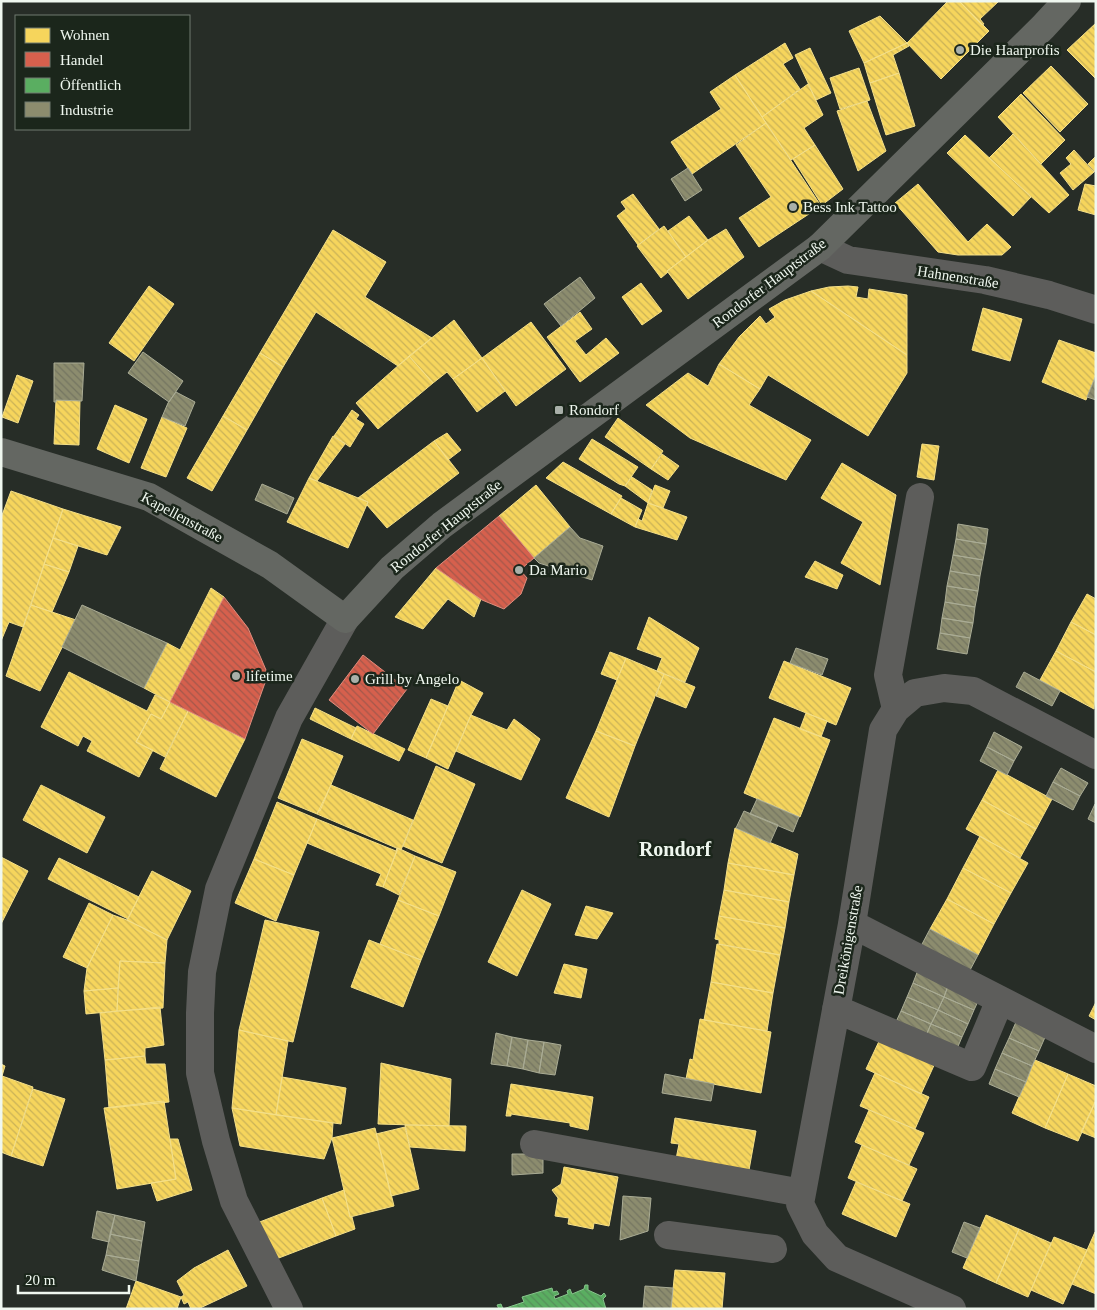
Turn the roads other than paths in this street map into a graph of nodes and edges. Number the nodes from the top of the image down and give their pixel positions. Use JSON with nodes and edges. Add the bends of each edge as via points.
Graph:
{"nodes":[{"id":1,"x":1067,"y":1,"type":"edge"},
{"id":2,"x":820,"y":247,"type":"junction"},
{"id":3,"x":1096,"y":310,"type":"edge"},
{"id":4,"x":1,"y":452,"type":"edge"},
{"id":5,"x":920,"y":497,"type":"dead end"},
{"id":6,"x":345,"y":619,"type":"junction"},
{"id":7,"x":896,"y":709,"type":"junction"},
{"id":8,"x":1096,"y":755,"type":"edge"},
{"id":9,"x":852,"y":924,"type":"junction"},
{"id":10,"x":836,"y":1009,"type":"junction"},
{"id":11,"x":995,"y":1012,"type":"dead end"},
{"id":12,"x":1096,"y":1048,"type":"edge"},
{"id":13,"x":534,"y":1144,"type":"dead end"},
{"id":14,"x":802,"y":1193,"type":"junction"},
{"id":15,"x":668,"y":1235,"type":"dead end"},
{"id":16,"x":773,"y":1249,"type":"dead end"},
{"id":17,"x":288,"y":1309,"type":"edge"},
{"id":18,"x":952,"y":1309,"type":"edge"}],
"edges":[{"from":1,"to":2,"type":"main road","name":"Rondorfer Hauptstraße"},
{"from":2,"to":3,"type":"street","name":"Hahnenstraße","via":[[848,260],[985,280]]},
{"from":2,"to":6,"type":"main road","name":"Rondorfer Hauptstraße","via":[[442,525],[392,568]]},
{"from":4,"to":6,"type":"main road","name":"Kapellenstraße","via":[[149,497],[270,564]]},
{"from":5,"to":7,"type":"street","via":[[888,675]]},
{"from":6,"to":17,"type":"street","name":"Rondorfer Hauptstraße","via":[[288,718],[219,889],[202,972],[200,1072],[216,1141],[234,1201]]},
{"from":7,"to":8,"type":"street","name":"Dreikönigenstraße","via":[[915,693],[944,688],[973,691]]},
{"from":7,"to":9,"type":"street","name":"Dreikönigenstraße","via":[[883,730]]},
{"from":9,"to":10,"type":"street","name":"Dreikönigenstraße"},
{"from":9,"to":12,"type":"street"},
{"from":10,"to":11,"type":"street","via":[[972,1067]]},
{"from":10,"to":14,"type":"street","name":"Dreikönigenstraße"},
{"from":13,"to":14,"type":"street"},
{"from":14,"to":18,"type":"street","name":"Dreikönigenstraße","via":[[800,1204],[815,1234],[836,1258]]},
{"from":15,"to":16,"type":"street"}]}
